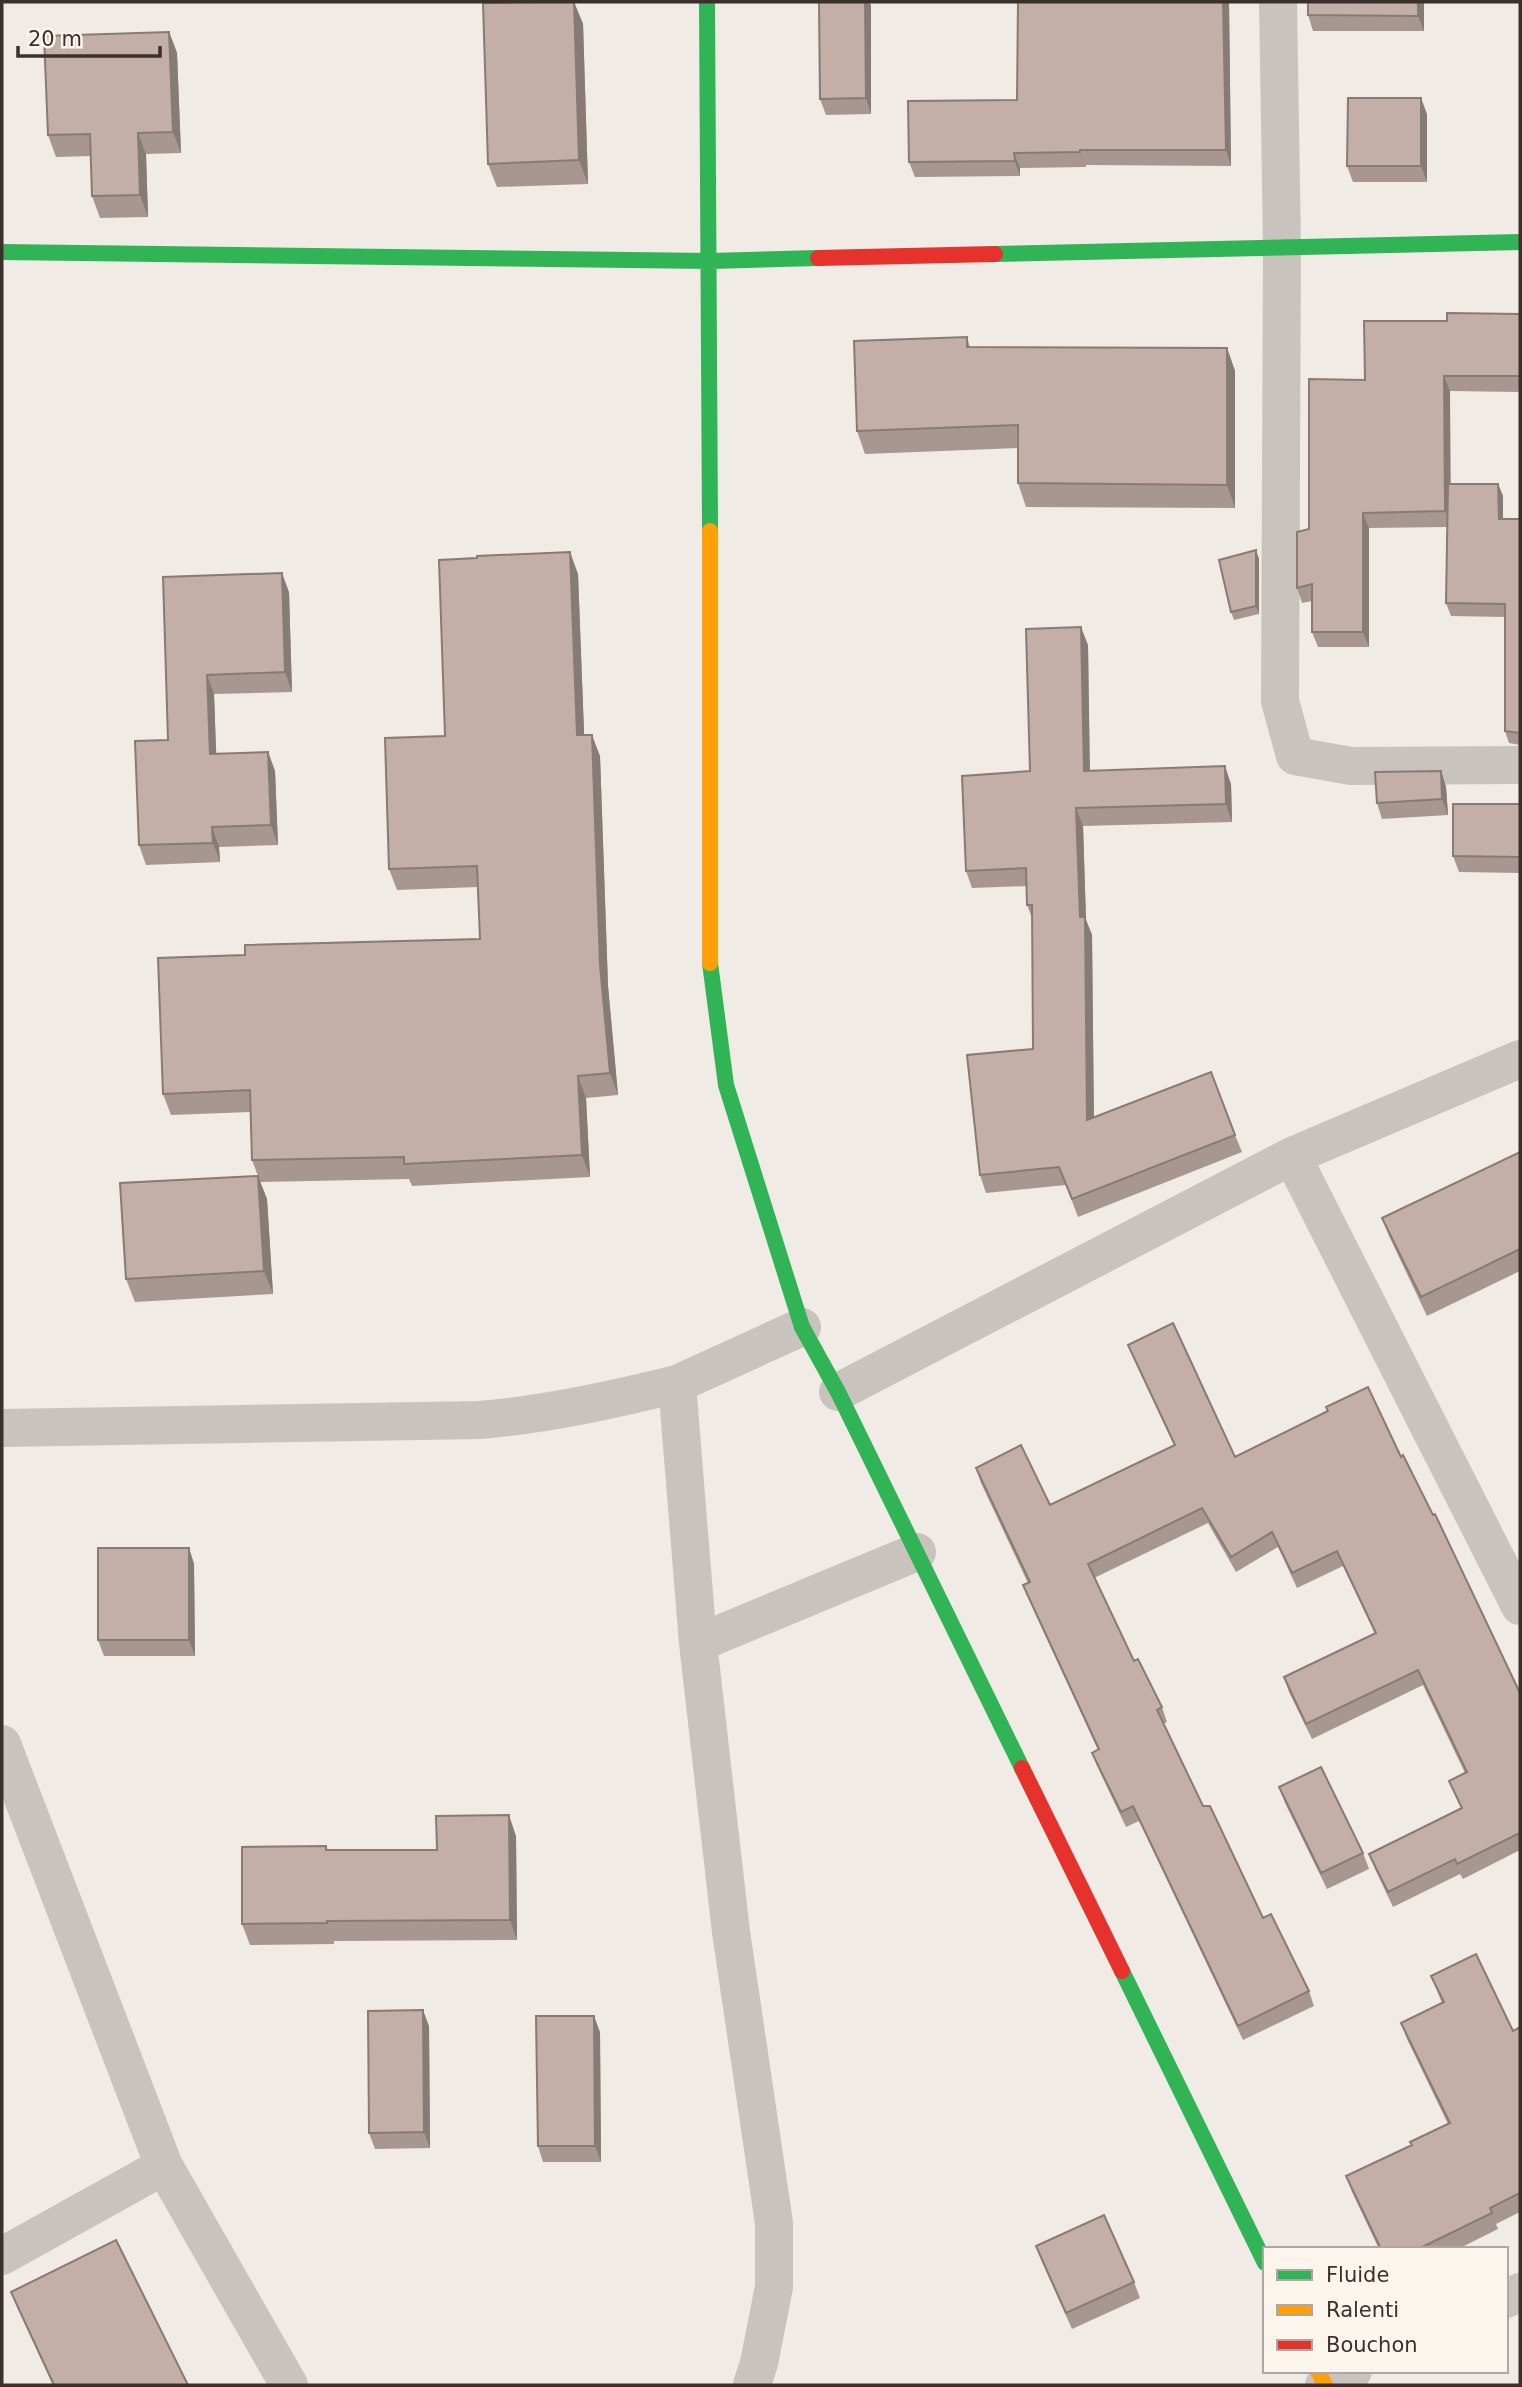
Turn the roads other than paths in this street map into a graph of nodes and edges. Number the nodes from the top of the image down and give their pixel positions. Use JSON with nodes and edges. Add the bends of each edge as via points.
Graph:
{"nodes":[{"id":1,"x":707,"y":2,"type":"edge"},
{"id":2,"x":1278,"y":2,"type":"edge"},
{"id":3,"x":1520,"y":242,"type":"edge"},
{"id":4,"x":1282,"y":247,"type":"junction"},
{"id":5,"x":2,"y":251,"type":"edge"},
{"id":6,"x":710,"y":261,"type":"junction"},
{"id":7,"x":1520,"y":765,"type":"edge"},
{"id":8,"x":1520,"y":1059,"type":"edge"},
{"id":9,"x":1292,"y":1156,"type":"junction"},
{"id":10,"x":802,"y":1326,"type":"junction"},
{"id":11,"x":677,"y":1384,"type":"junction"},
{"id":12,"x":838,"y":1392,"type":"junction"},
{"id":13,"x":2,"y":1428,"type":"edge"},
{"id":14,"x":917,"y":1552,"type":"junction"},
{"id":15,"x":1520,"y":1606,"type":"edge"},
{"id":16,"x":698,"y":1643,"type":"junction"},
{"id":17,"x":2,"y":1744,"type":"edge"},
{"id":18,"x":164,"y":2166,"type":"junction"},
{"id":19,"x":2,"y":2256,"type":"edge"},
{"id":20,"x":1263,"y":2259,"type":"edge"},
{"id":21,"x":1349,"y":2373,"type":"edge"},
{"id":22,"x":289,"y":2385,"type":"edge"},
{"id":23,"x":752,"y":2385,"type":"edge"},
{"id":24,"x":1325,"y":2385,"type":"edge"}],
"edges":[{"from":1,"to":6,"type":"street"},
{"from":2,"to":4,"type":"street"},
{"from":3,"to":4,"type":"street"},
{"from":4,"to":6,"type":"street"},
{"from":4,"to":7,"type":"street","via":[[1280,701],[1296,756],[1351,766]]},
{"from":5,"to":6,"type":"street"},
{"from":6,"to":10,"type":"street","via":[[710,975],[726,1085]]},
{"from":8,"to":9,"type":"street"},
{"from":9,"to":12,"type":"street"},
{"from":9,"to":15,"type":"street"},
{"from":10,"to":11,"type":"street"},
{"from":10,"to":12,"type":"street"},
{"from":11,"to":13,"type":"street","via":[[598,1404],[480,1420]]},
{"from":11,"to":16,"type":"street"},
{"from":12,"to":14,"type":"street"},
{"from":14,"to":16,"type":"street"},
{"from":14,"to":20,"type":"street"},
{"from":16,"to":23,"type":"street","via":[[732,1932],[774,2223],[774,2287]]},
{"from":17,"to":18,"type":"street"},
{"from":18,"to":19,"type":"street"},
{"from":18,"to":22,"type":"street"},
{"from":21,"to":24,"type":"street"}]}
